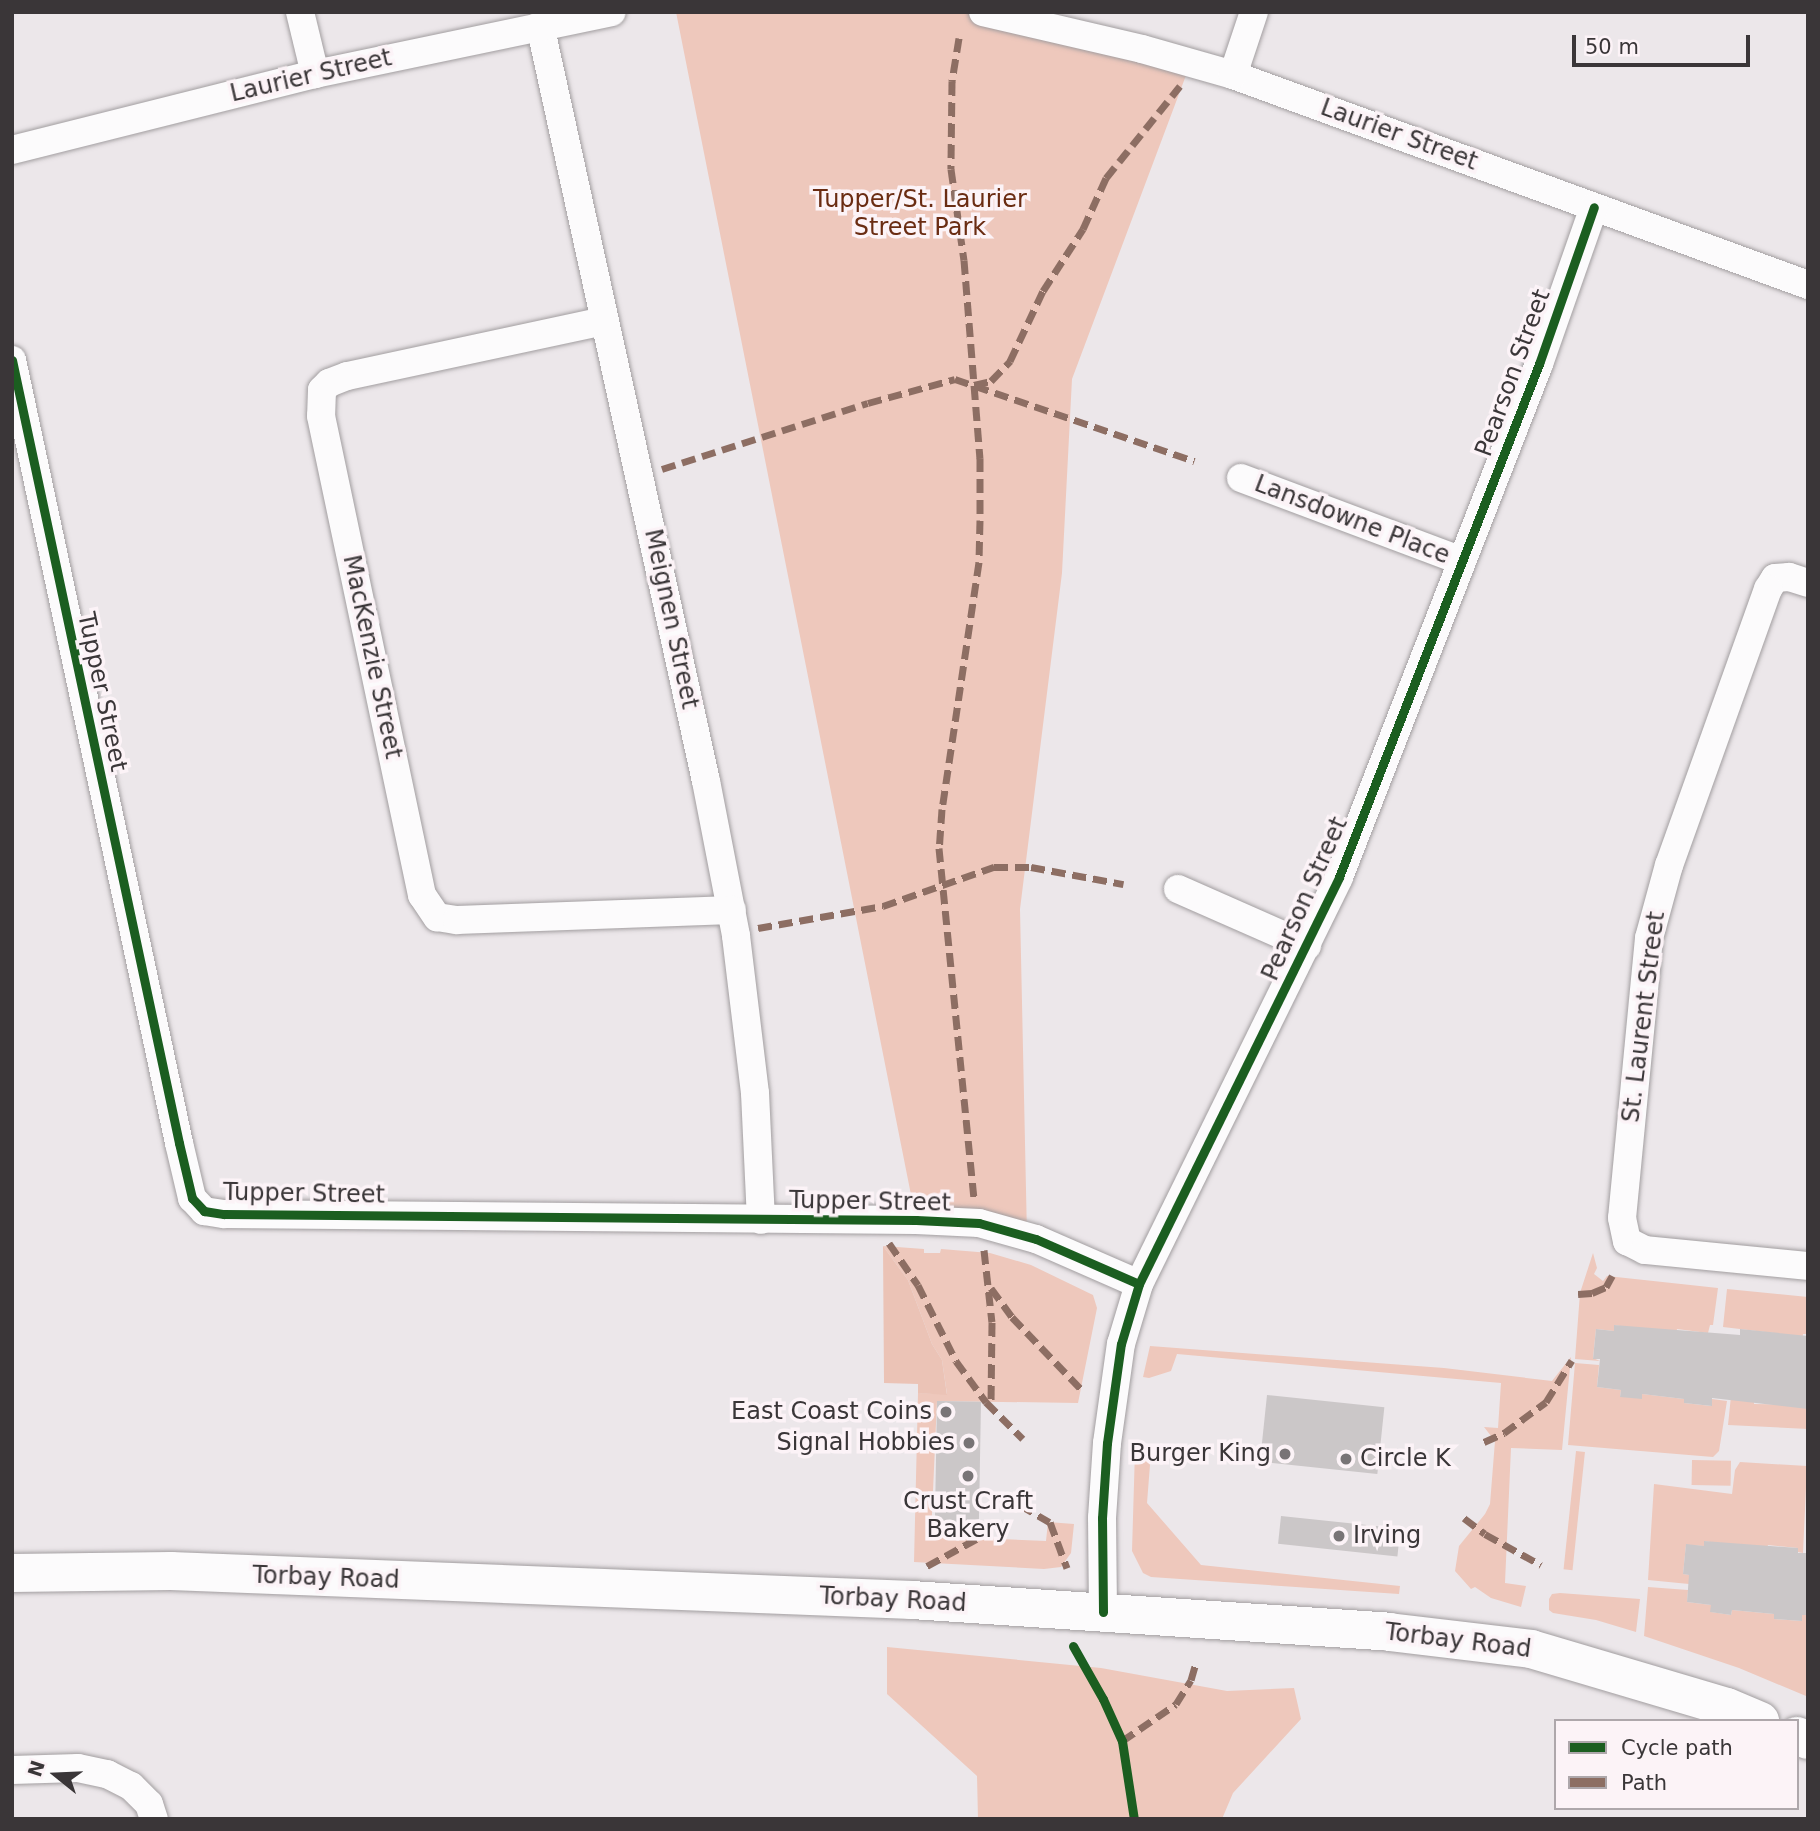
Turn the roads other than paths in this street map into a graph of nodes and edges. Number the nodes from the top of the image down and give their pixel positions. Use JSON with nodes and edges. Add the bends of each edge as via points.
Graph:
{"nodes":[{"id":1,"x":300,"y":12,"type":"edge"},
{"id":2,"x":612,"y":12,"type":"edge"},
{"id":3,"x":983,"y":12,"type":"edge"},
{"id":4,"x":1254,"y":12,"type":"edge"},
{"id":5,"x":540,"y":25,"type":"junction"},
{"id":6,"x":315,"y":74,"type":"junction"},
{"id":7,"x":1233,"y":75,"type":"junction"},
{"id":8,"x":12,"y":150,"type":"edge"},
{"id":9,"x":1594,"y":207,"type":"junction"},
{"id":10,"x":1808,"y":285,"type":"edge"},
{"id":11,"x":604,"y":321,"type":"junction"},
{"id":12,"x":12,"y":360,"type":"edge"},
{"id":13,"x":1241,"y":478,"type":"dead end"},
{"id":14,"x":1462,"y":561,"type":"junction"},
{"id":15,"x":1808,"y":583,"type":"edge"},
{"id":16,"x":1178,"y":889,"type":"dead end"},
{"id":17,"x":732,"y":910,"type":"junction"},
{"id":18,"x":1307,"y":946,"type":"junction"},
{"id":19,"x":761,"y":1220,"type":"junction"},
{"id":20,"x":1808,"y":1266,"type":"edge"},
{"id":21,"x":1139,"y":1284,"type":"junction"},
{"id":22,"x":12,"y":1573,"type":"edge"},
{"id":23,"x":1103,"y":1612,"type":"junction"},
{"id":24,"x":1754,"y":1719,"type":"edge"},
{"id":25,"x":12,"y":1770,"type":"edge"},
{"id":26,"x":154,"y":1819,"type":"edge"}],
"edges":[{"from":1,"to":6,"type":"street"},
{"from":2,"to":5,"type":"street","name":"Laurier Street"},
{"from":3,"to":7,"type":"street","name":"Laurier Street"},
{"from":4,"to":7,"type":"street"},
{"from":5,"to":6,"type":"street","name":"Laurier Street"},
{"from":5,"to":11,"type":"street","name":"Meignen Street"},
{"from":6,"to":8,"type":"street","name":"Laurier Street"},
{"from":7,"to":9,"type":"street","name":"Laurier Street"},
{"from":9,"to":10,"type":"street","name":"Laurier Street"},
{"from":9,"to":14,"type":"street","name":"Pearson Street"},
{"from":11,"to":17,"type":"street","name":"Meignen Street"},
{"from":11,"to":17,"type":"street","name":"MacKenzie Street","via":[[347,376],[322,390],[321,416],[422,895],[437,918],[457,920]]},
{"from":12,"to":19,"type":"street","name":"Tupper Street","via":[[192,1198],[204,1211],[224,1214]]},
{"from":13,"to":14,"type":"street","name":"Lansdowne Place"},
{"from":14,"to":18,"type":"street","name":"Pearson Street","via":[[1374,793]]},
{"from":15,"to":20,"type":"street","name":"St. Laurent Street","via":[[1789,577],[1775,579],[1768,589],[1669,865],[1649,938],[1622,1218],[1627,1241],[1645,1250]]},
{"from":16,"to":18,"type":"street"},
{"from":17,"to":19,"type":"street","name":"Meignen Street","via":[[755,1093]]},
{"from":18,"to":21,"type":"street","name":"Pearson Street"},
{"from":19,"to":21,"type":"street","name":"Tupper Street","via":[[979,1223],[1036,1239]]},
{"from":21,"to":23,"type":"street","name":"Pearson Street","via":[[1121,1344],[1107,1443]]},
{"from":22,"to":23,"type":"main road","name":"Torbay Road","via":[[171,1572],[912,1600]]},
{"from":23,"to":24,"type":"main road","name":"Torbay Road","via":[[1509,1644]]},
{"from":25,"to":26,"type":"street","via":[[78,1768],[107,1774],[131,1786],[149,1804]]}]}
